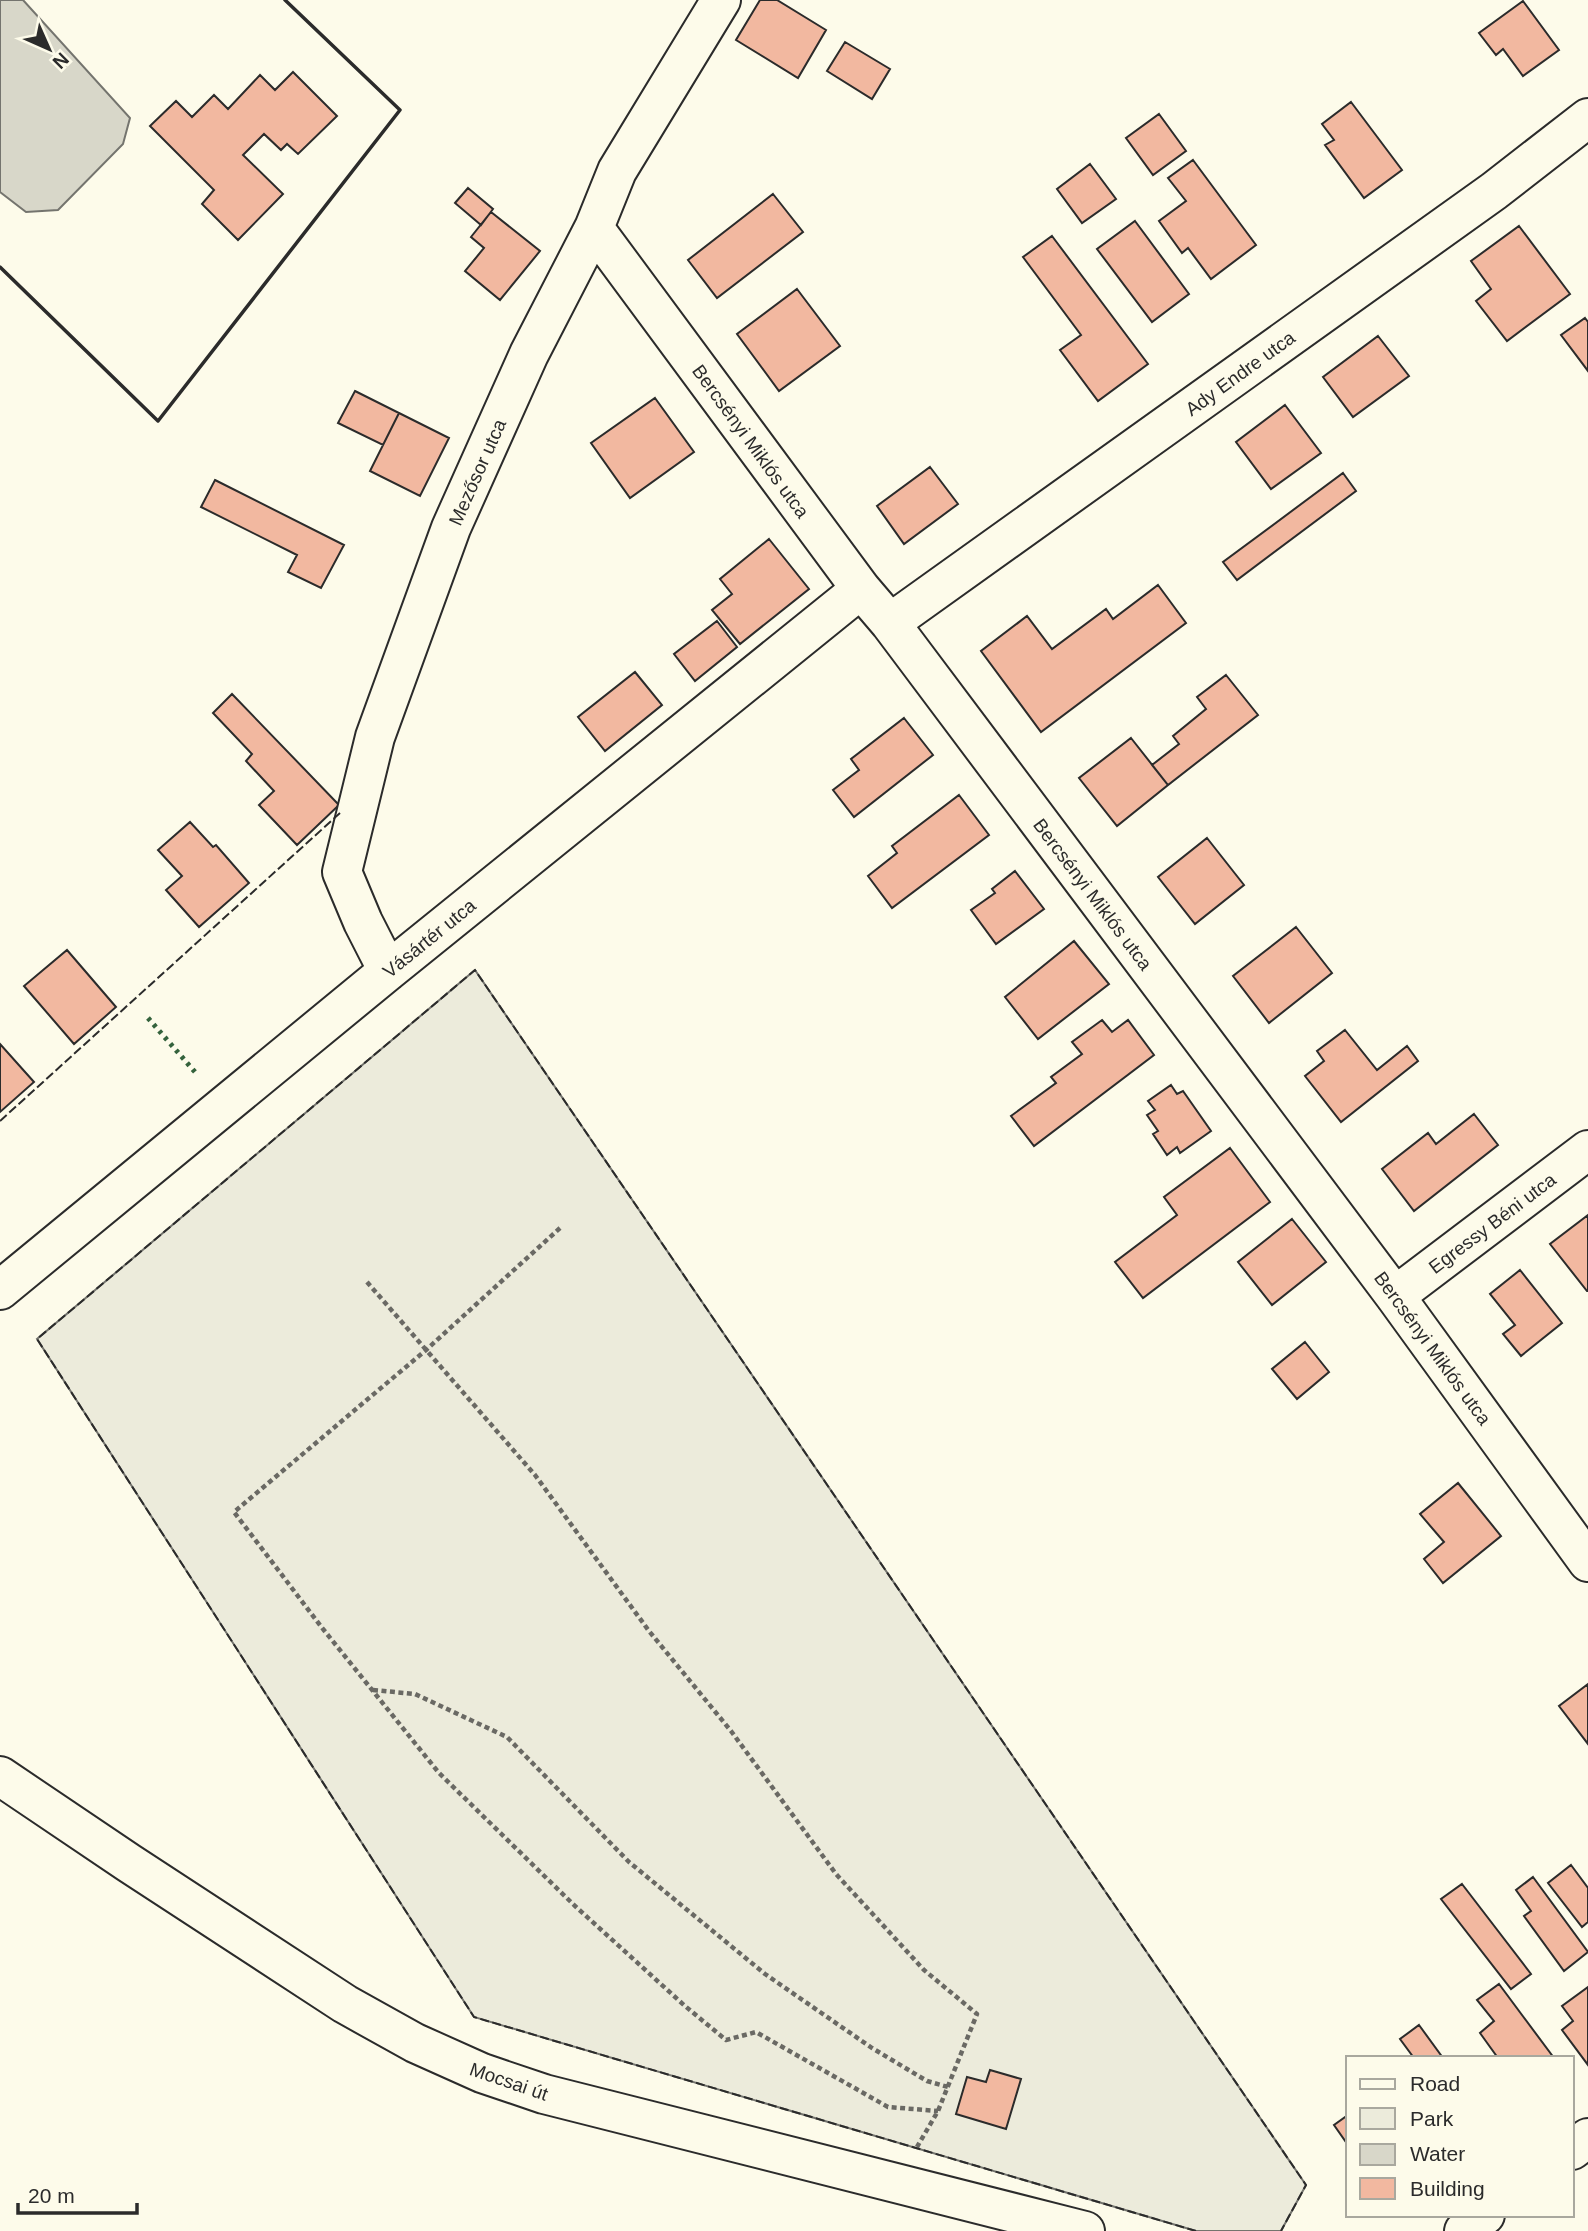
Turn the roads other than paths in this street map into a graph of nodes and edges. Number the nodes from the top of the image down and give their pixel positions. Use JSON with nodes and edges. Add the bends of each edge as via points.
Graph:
{"nodes":[{"id":1,"x":721,"y":0,"type":"edge"},
{"id":2,"x":1588,"y":118,"type":"edge"},
{"id":3,"x":594,"y":228,"type":"junction"},
{"id":4,"x":861,"y":589,"type":"junction"},
{"id":5,"x":890,"y":624,"type":"junction"},
{"id":6,"x":388,"y":971,"type":"junction"},
{"id":7,"x":1588,"y":1150,"type":"edge"},
{"id":8,"x":0,"y":1290,"type":"edge"},
{"id":9,"x":1395,"y":1296,"type":"junction"},
{"id":10,"x":1588,"y":1562,"type":"edge"},
{"id":11,"x":0,"y":1776,"type":"edge"},
{"id":12,"x":1482,"y":2217,"type":"edge"},
{"id":13,"x":1084,"y":2231,"type":"edge"},
{"id":14,"x":1464,"y":2231,"type":"edge"}],
"edges":[{"from":1,"to":3,"type":"street","name":"Mezősor utca","via":[[617,171]]},
{"from":2,"to":5,"type":"street","name":"Ady Endre utca","via":[[1494,191]]},
{"from":3,"to":4,"type":"street","name":"Bercsényi Miklós utca"},
{"from":3,"to":6,"type":"street","name":"Mezősor utca","via":[[529,354],[457,516],[375,737],[342,872]]},
{"from":4,"to":5,"type":"street","name":"Bercsényi Miklós utca"},
{"from":4,"to":6,"type":"street","name":"Vásártér utca"},
{"from":5,"to":9,"type":"street","name":"Bercsényi Miklós utca"},
{"from":6,"to":8,"type":"street","name":"Vásártér utca"},
{"from":7,"to":9,"type":"street","name":"Egressy Béni utca"},
{"from":9,"to":10,"type":"street","name":"Bercsényi Miklós utca"},
{"from":11,"to":13,"type":"street","name":"Mocsai út","via":[[345,2004],[482,2073],[544,2094]]},
{"from":12,"to":14,"type":"street"}]}
